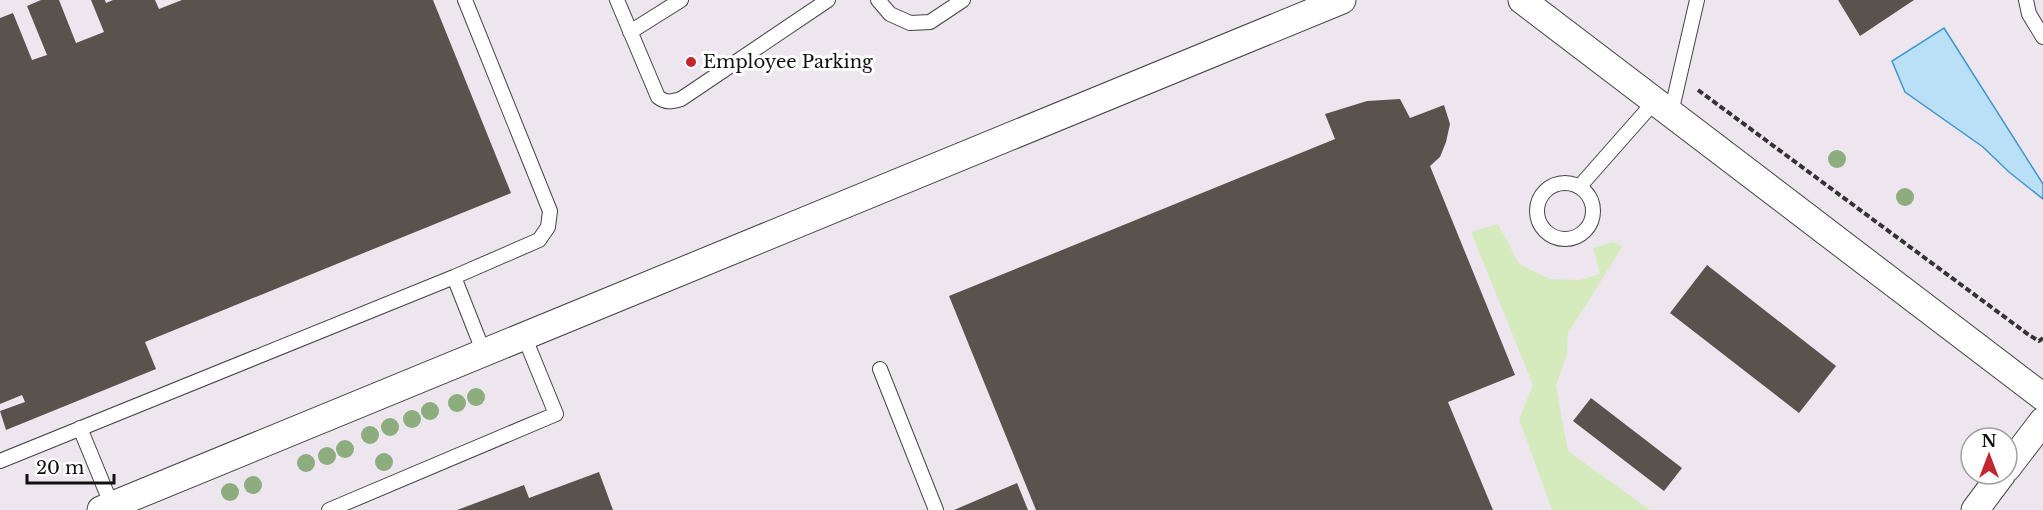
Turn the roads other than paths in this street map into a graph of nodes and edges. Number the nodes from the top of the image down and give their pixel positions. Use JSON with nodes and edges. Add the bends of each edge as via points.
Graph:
{"nodes":[{"id":1,"x":465,"y":0,"type":"edge"},
{"id":2,"x":617,"y":0,"type":"edge"},
{"id":3,"x":681,"y":0,"type":"edge"},
{"id":4,"x":828,"y":0,"type":"edge"},
{"id":5,"x":878,"y":0,"type":"edge"},
{"id":6,"x":963,"y":0,"type":"edge"},
{"id":7,"x":1342,"y":0,"type":"edge"},
{"id":8,"x":1522,"y":0,"type":"edge"},
{"id":9,"x":1697,"y":0,"type":"edge"},
{"id":10,"x":2026,"y":0,"type":"edge"},
{"id":11,"x":630,"y":32,"type":"junction"},
{"id":12,"x":2043,"y":37,"type":"edge"},
{"id":13,"x":1663,"y":107,"type":"junction"},
{"id":14,"x":1580,"y":186,"type":"junction"},
{"id":15,"x":454,"y":277,"type":"junction"},
{"id":16,"x":524,"y":336,"type":"junction"},
{"id":17,"x":484,"y":353,"type":"junction"},
{"id":18,"x":880,"y":369,"type":"dead end"},
{"id":19,"x":2043,"y":397,"type":"edge"},
{"id":20,"x":2043,"y":421,"type":"edge"},
{"id":21,"x":80,"y":428,"type":"junction"},
{"id":22,"x":2019,"y":452,"type":"edge"},
{"id":23,"x":0,"y":461,"type":"edge"},
{"id":24,"x":1993,"y":486,"type":"edge"},
{"id":25,"x":106,"y":508,"type":"edge"},
{"id":26,"x":329,"y":510,"type":"edge"},
{"id":27,"x":936,"y":510,"type":"edge"},
{"id":28,"x":1975,"y":510,"type":"edge"}],
"edges":[{"from":1,"to":15,"type":"lane","via":[[550,211],[548,227],[539,240]]},
{"from":2,"to":11,"type":"lane"},
{"from":3,"to":11,"type":"lane"},
{"from":4,"to":11,"type":"lane","via":[[671,102],[658,97]]},
{"from":5,"to":6,"type":"lane","via":[[890,14],[910,23],[930,22]]},
{"from":7,"to":16,"type":"street"},
{"from":8,"to":13,"type":"street"},
{"from":9,"to":13,"type":"lane","via":[[1679,76]]},
{"from":10,"to":12,"type":"lane","via":[[2029,14]]},
{"from":13,"to":14,"type":"lane"},
{"from":13,"to":19,"type":"street"},
{"from":14,"to":14,"type":"lane","via":[[1592,199],[1594,217],[1584,232],[1568,240],[1551,235],[1539,222],[1537,204],[1546,189],[1563,182]]},
{"from":15,"to":17,"type":"lane"},
{"from":15,"to":21,"type":"lane"},
{"from":16,"to":17,"type":"street"},
{"from":16,"to":26,"type":"lane","via":[[556,414]]},
{"from":17,"to":25,"type":"street"},
{"from":18,"to":27,"type":"lane"},
{"from":20,"to":22,"type":"street"},
{"from":21,"to":23,"type":"lane"},
{"from":21,"to":25,"type":"lane"},
{"from":24,"to":28,"type":"street"}]}
